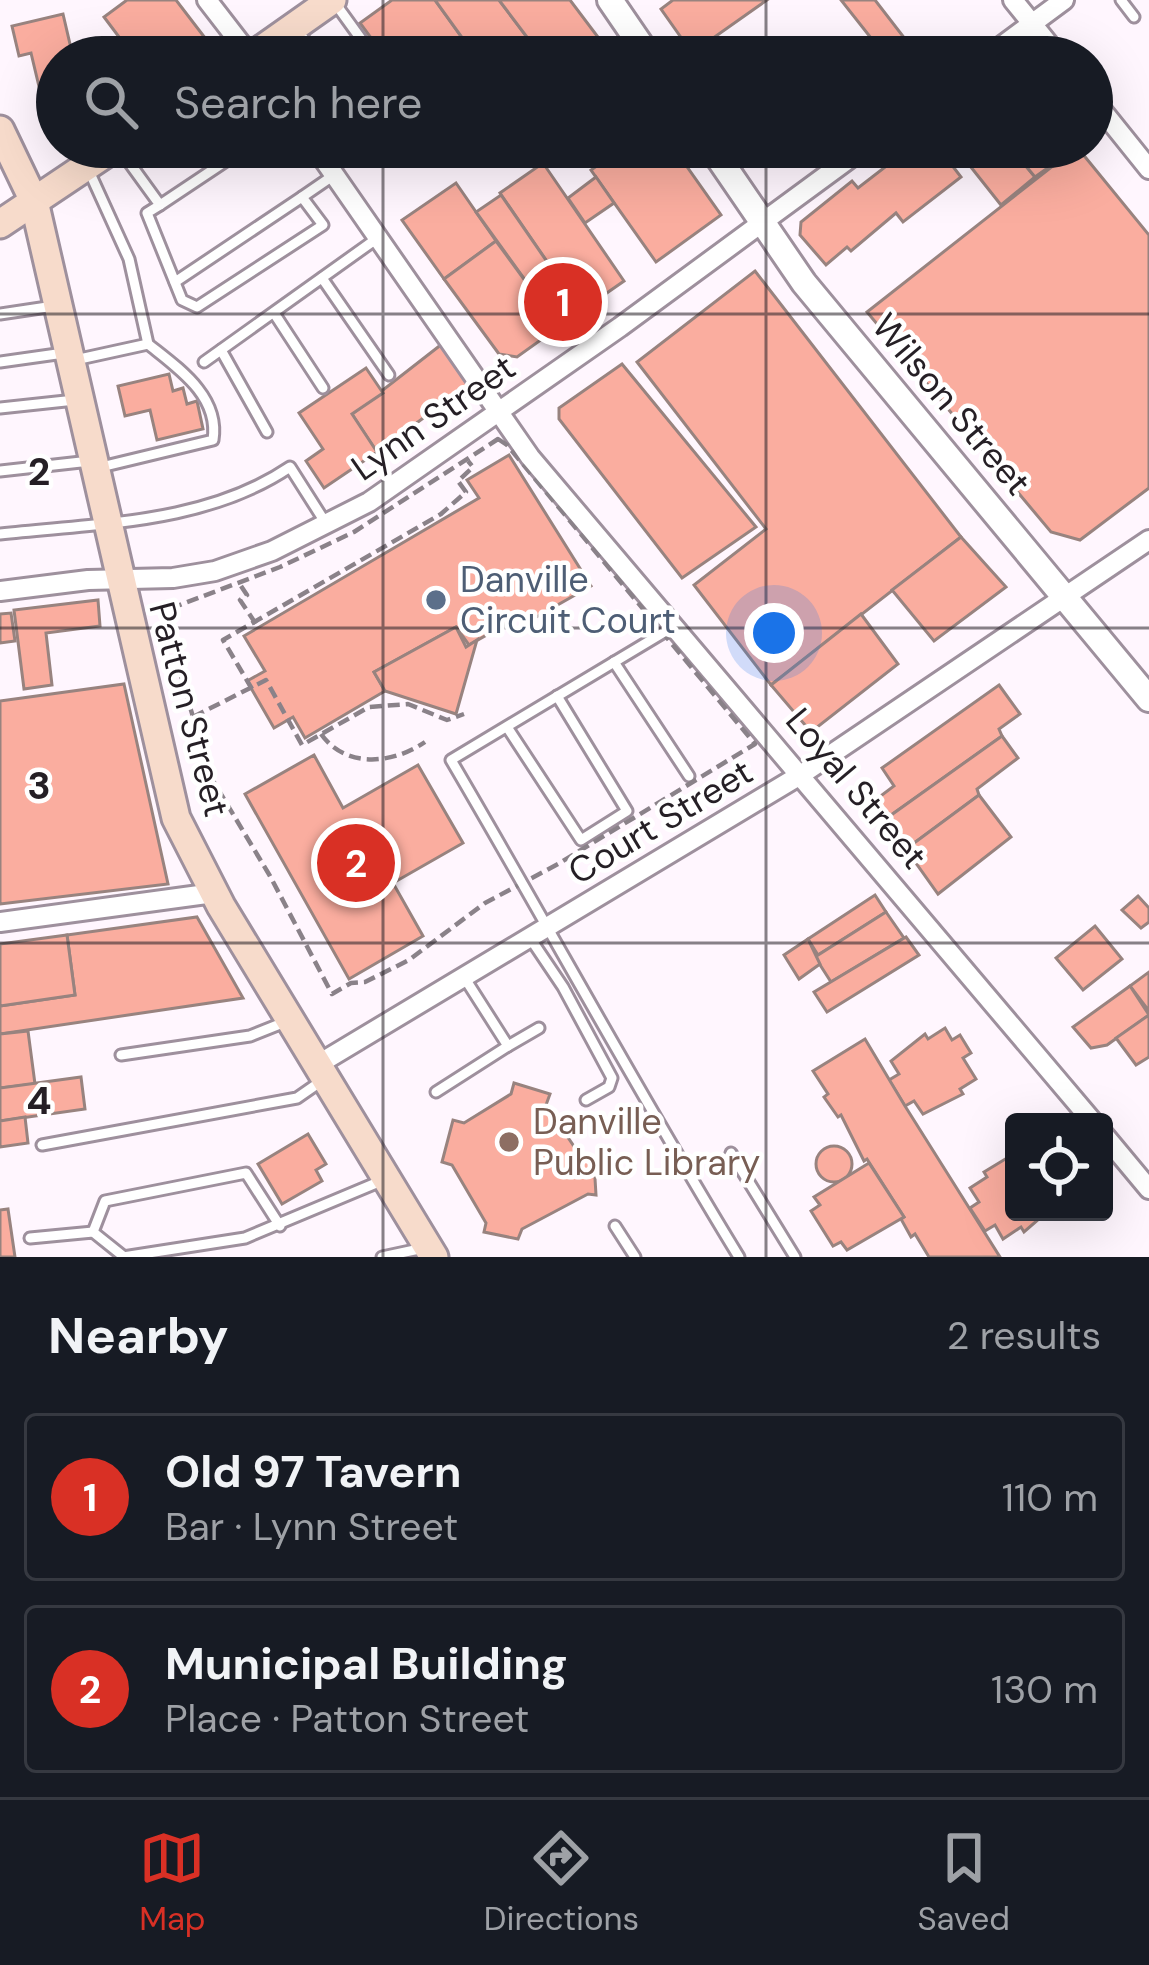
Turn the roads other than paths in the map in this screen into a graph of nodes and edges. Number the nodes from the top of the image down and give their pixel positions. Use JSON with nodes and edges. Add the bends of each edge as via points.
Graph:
{"nodes":[{"id":1,"x":207,"y":0,"type":"edge"},
{"id":2,"x":333,"y":0,"type":"edge"},
{"id":3,"x":610,"y":0,"type":"edge"},
{"id":4,"x":1013,"y":0,"type":"edge"},
{"id":5,"x":1064,"y":0,"type":"edge"},
{"id":6,"x":1121,"y":0,"type":"edge"},
{"id":7,"x":1134,"y":17,"type":"dead end"},
{"id":8,"x":1032,"y":24,"type":"junction"},
{"id":9,"x":295,"y":26,"type":"junction"},
{"id":10,"x":235,"y":36,"type":"edge"},
{"id":11,"x":281,"y":36,"type":"edge"},
{"id":12,"x":302,"y":36,"type":"edge"},
{"id":13,"x":359,"y":36,"type":"edge"},
{"id":14,"x":635,"y":36,"type":"edge"},
{"id":15,"x":1016,"y":36,"type":"edge"},
{"id":16,"x":1042,"y":36,"type":"edge"},
{"id":17,"x":1113,"y":124,"type":"edge"},
{"id":18,"x":0,"y":130,"type":"edge"},
{"id":19,"x":83,"y":168,"type":"edge"},
{"id":20,"x":87,"y":168,"type":"edge"},
{"id":21,"x":133,"y":168,"type":"edge"},
{"id":22,"x":216,"y":168,"type":"edge"},
{"id":23,"x":329,"y":168,"type":"edge"},
{"id":24,"x":725,"y":168,"type":"edge"},
{"id":25,"x":837,"y":168,"type":"edge"},
{"id":26,"x":1149,"y":169,"type":"edge"},
{"id":27,"x":334,"y":175,"type":"junction"},
{"id":28,"x":302,"y":197,"type":"junction"},
{"id":29,"x":34,"y":201,"type":"junction"},
{"id":30,"x":0,"y":202,"type":"edge"},
{"id":31,"x":160,"y":205,"type":"junction"},
{"id":32,"x":763,"y":223,"type":"junction"},
{"id":33,"x":0,"y":224,"type":"edge"},
{"id":34,"x":380,"y":238,"type":"junction"},
{"id":35,"x":322,"y":278,"type":"junction"},
{"id":36,"x":175,"y":281,"type":"junction"},
{"id":37,"x":58,"y":305,"type":"junction"},
{"id":38,"x":274,"y":313,"type":"junction"},
{"id":39,"x":0,"y":314,"type":"edge"},
{"id":40,"x":148,"y":344,"type":"junction"},
{"id":41,"x":221,"y":350,"type":"junction"},
{"id":42,"x":70,"y":357,"type":"junction"},
{"id":43,"x":0,"y":362,"type":"edge"},
{"id":44,"x":204,"y":362,"type":"dead end"},
{"id":45,"x":388,"y":375,"type":"dead end"},
{"id":46,"x":323,"y":388,"type":"dead end"},
{"id":47,"x":80,"y":400,"type":"junction"},
{"id":48,"x":0,"y":408,"type":"edge"},
{"id":49,"x":498,"y":412,"type":"junction"},
{"id":50,"x":267,"y":432,"type":"dead end"},
{"id":51,"x":95,"y":464,"type":"junction"},
{"id":52,"x":0,"y":471,"type":"edge"},
{"id":53,"x":108,"y":522,"type":"junction"},
{"id":54,"x":327,"y":526,"type":"junction"},
{"id":55,"x":0,"y":534,"type":"edge"},
{"id":56,"x":1149,"y":540,"type":"edge"},
{"id":57,"x":121,"y":581,"type":"junction"},
{"id":58,"x":0,"y":591,"type":"edge"},
{"id":59,"x":1066,"y":597,"type":"junction"},
{"id":60,"x":670,"y":628,"type":"junction"},
{"id":61,"x":614,"y":662,"type":"junction"},
{"id":62,"x":557,"y":696,"type":"junction"},
{"id":63,"x":1149,"y":699,"type":"edge"},
{"id":64,"x":507,"y":727,"type":"junction"},
{"id":65,"x":802,"y":774,"type":"junction"},
{"id":66,"x":688,"y":776,"type":"dead end"},
{"id":67,"x":214,"y":893,"type":"junction"},
{"id":68,"x":0,"y":922,"type":"edge"},
{"id":69,"x":550,"y":927,"type":"junction"},
{"id":70,"x":530,"y":938,"type":"junction"},
{"id":71,"x":464,"y":977,"type":"junction"},
{"id":72,"x":290,"y":1021,"type":"junction"},
{"id":73,"x":539,"y":1028,"type":"dead end"},
{"id":74,"x":508,"y":1046,"type":"junction"},
{"id":75,"x":121,"y":1055,"type":"dead end"},
{"id":76,"x":321,"y":1072,"type":"junction"},
{"id":77,"x":436,"y":1092,"type":"dead end"},
{"id":78,"x":586,"y":1100,"type":"dead end"},
{"id":79,"x":1085,"y":1113,"type":"edge"},
{"id":80,"x":42,"y":1144,"type":"dead end"},
{"id":81,"x":1113,"y":1146,"type":"edge"},
{"id":82,"x":731,"y":1153,"type":"dead end"},
{"id":83,"x":386,"y":1178,"type":"junction"},
{"id":84,"x":1149,"y":1189,"type":"edge"},
{"id":85,"x":280,"y":1226,"type":"junction"},
{"id":86,"x":615,"y":1226,"type":"dead end"},
{"id":87,"x":93,"y":1232,"type":"junction"},
{"id":88,"x":30,"y":1238,"type":"dead end"},
{"id":89,"x":430,"y":1252,"type":"edge"},
{"id":90,"x":123,"y":1257,"type":"edge"},
{"id":91,"x":382,"y":1257,"type":"edge"},
{"id":92,"x":635,"y":1257,"type":"edge"},
{"id":93,"x":739,"y":1257,"type":"edge"},
{"id":94,"x":795,"y":1257,"type":"edge"}],
"edges":[{"from":1,"to":10,"type":"street"},
{"from":2,"to":9,"type":"main road"},
{"from":2,"to":13,"type":"lane"},
{"from":3,"to":14,"type":"street"},
{"from":4,"to":8,"type":"street"},
{"from":5,"to":8,"type":"street"},
{"from":6,"to":7,"type":"lane"},
{"from":8,"to":15,"type":"street"},
{"from":8,"to":16,"type":"street"},
{"from":9,"to":11,"type":"main road"},
{"from":9,"to":12,"type":"lane"},
{"from":17,"to":26,"type":"street"},
{"from":18,"to":29,"type":"main road","name":"Patton Street"},
{"from":19,"to":29,"type":"main road"},
{"from":20,"to":40,"type":"lane","via":[[129,259]]},
{"from":21,"to":31,"type":"lane"},
{"from":22,"to":31,"type":"lane"},
{"from":23,"to":27,"type":"street","name":"Loyal Street"},
{"from":24,"to":32,"type":"street","name":"Wilson Street"},
{"from":25,"to":32,"type":"street","name":"Lynn Street"},
{"from":27,"to":28,"type":"lane"},
{"from":27,"to":34,"type":"street","name":"Loyal Street"},
{"from":28,"to":36,"type":"lane"},
{"from":28,"to":36,"type":"lane","via":[[323,225],[245,277],[197,307],[182,300]]},
{"from":29,"to":30,"type":"main road"},
{"from":29,"to":33,"type":"main road"},
{"from":29,"to":37,"type":"main road","name":"Patton Street"},
{"from":31,"to":36,"type":"lane","via":[[147,213]]},
{"from":32,"to":49,"type":"street","name":"Lynn Street"},
{"from":32,"to":59,"type":"street","name":"Wilson Street"},
{"from":34,"to":35,"type":"lane"},
{"from":34,"to":49,"type":"street","name":"Loyal Street"},
{"from":35,"to":38,"type":"lane"},
{"from":35,"to":45,"type":"lane"},
{"from":37,"to":39,"type":"lane"},
{"from":37,"to":42,"type":"main road","name":"Patton Street"},
{"from":38,"to":41,"type":"lane"},
{"from":38,"to":46,"type":"lane"},
{"from":40,"to":42,"type":"lane"},
{"from":40,"to":51,"type":"lane","via":[[194,381],[214,420],[213,440]]},
{"from":41,"to":44,"type":"lane"},
{"from":41,"to":50,"type":"lane"},
{"from":42,"to":43,"type":"lane"},
{"from":42,"to":47,"type":"main road","name":"Patton Street"},
{"from":47,"to":48,"type":"lane"},
{"from":47,"to":51,"type":"main road","name":"Patton Street"},
{"from":49,"to":54,"type":"street","name":"Lynn Street"},
{"from":49,"to":60,"type":"street","name":"Loyal Street"},
{"from":51,"to":52,"type":"lane"},
{"from":51,"to":53,"type":"main road","name":"Patton Street"},
{"from":53,"to":54,"type":"lane","via":[[227,501],[290,467]]},
{"from":53,"to":55,"type":"lane"},
{"from":53,"to":57,"type":"main road","name":"Patton Street"},
{"from":54,"to":57,"type":"street","name":"Lynn Street","via":[[215,571]]},
{"from":56,"to":59,"type":"street","name":"Court Street"},
{"from":57,"to":58,"type":"street","name":"Lynn Street"},
{"from":57,"to":67,"type":"main road","name":"Patton Street","via":[[176,818]]},
{"from":59,"to":63,"type":"street","name":"Wilson Street"},
{"from":59,"to":65,"type":"street","name":"Court Street"},
{"from":60,"to":61,"type":"lane"},
{"from":60,"to":65,"type":"street","name":"Loyal Street"},
{"from":61,"to":62,"type":"lane"},
{"from":61,"to":66,"type":"lane"},
{"from":62,"to":64,"type":"lane"},
{"from":62,"to":64,"type":"lane","via":[[627,811],[581,840]]},
{"from":64,"to":69,"type":"lane","via":[[451,760]]},
{"from":65,"to":69,"type":"street","name":"Court Street"},
{"from":65,"to":79,"type":"street","name":"Loyal Street"},
{"from":67,"to":68,"type":"street"},
{"from":67,"to":72,"type":"main road","name":"Patton Street"},
{"from":69,"to":70,"type":"street","name":"Court Street"},
{"from":69,"to":93,"type":"lane"},
{"from":70,"to":71,"type":"street","name":"Court Street"},
{"from":70,"to":78,"type":"lane","via":[[612,1078]]},
{"from":71,"to":74,"type":"lane"},
{"from":71,"to":76,"type":"street","name":"Court Street"},
{"from":72,"to":75,"type":"lane","via":[[250,1036]]},
{"from":72,"to":76,"type":"main road","name":"Patton Street"},
{"from":73,"to":74,"type":"lane"},
{"from":74,"to":77,"type":"lane"},
{"from":76,"to":80,"type":"lane","via":[[297,1098]]},
{"from":76,"to":83,"type":"main road","name":"Patton Street"},
{"from":81,"to":84,"type":"street"},
{"from":82,"to":94,"type":"lane"},
{"from":83,"to":85,"type":"lane"},
{"from":83,"to":89,"type":"main road","name":"Patton Street"},
{"from":85,"to":87,"type":"lane","via":[[246,1173],[105,1201]]},
{"from":85,"to":90,"type":"lane"},
{"from":86,"to":92,"type":"lane"},
{"from":87,"to":88,"type":"lane"},
{"from":87,"to":90,"type":"lane"},
{"from":89,"to":91,"type":"lane"}]}
